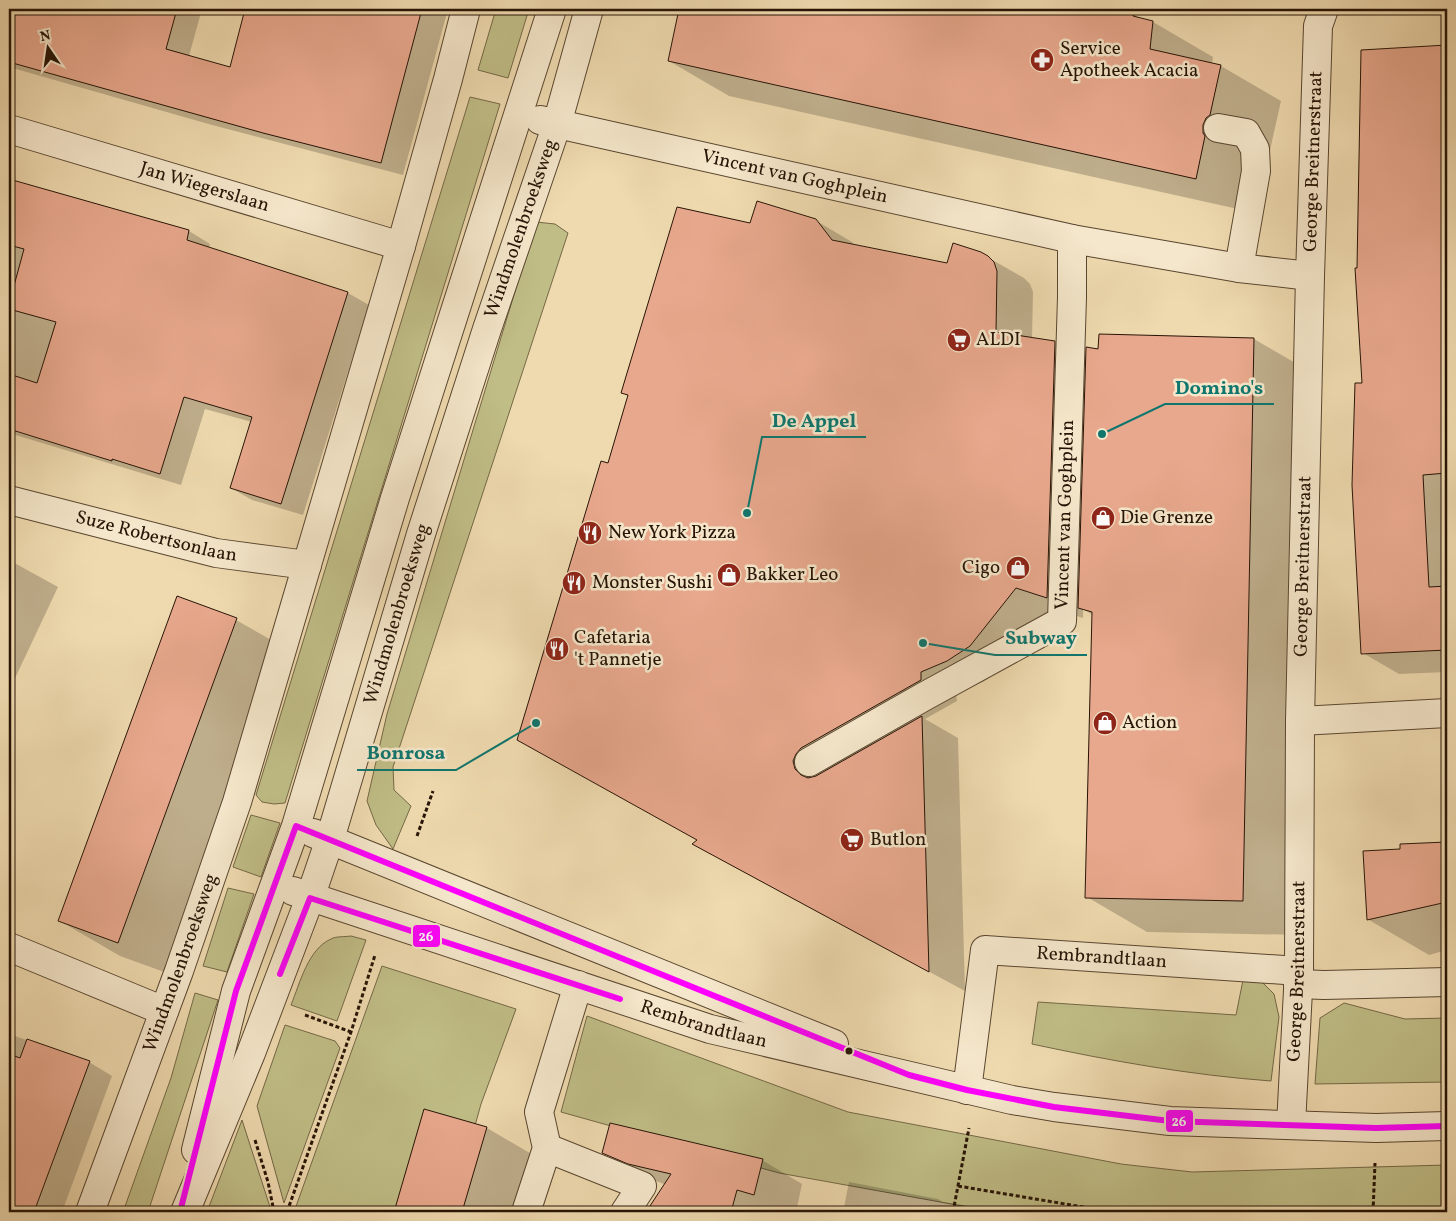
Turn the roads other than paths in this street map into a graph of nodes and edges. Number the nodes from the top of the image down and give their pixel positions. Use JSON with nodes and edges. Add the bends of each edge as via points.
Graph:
{"nodes":[{"id":1,"x":466,"y":9,"type":"edge"},
{"id":2,"x":552,"y":9,"type":"edge"},
{"id":3,"x":589,"y":9,"type":"edge"},
{"id":4,"x":1324,"y":9,"type":"edge"},
{"id":5,"x":518,"y":115,"type":"junction"},
{"id":6,"x":557,"y":124,"type":"junction"},
{"id":7,"x":1218,"y":128,"type":"dead end"},
{"id":8,"x":9,"y":129,"type":"edge"},
{"id":9,"x":1072,"y":239,"type":"junction"},
{"id":10,"x":401,"y":246,"type":"junction"},
{"id":11,"x":1239,"y":268,"type":"junction"},
{"id":12,"x":1310,"y":276,"type":"junction"},
{"id":13,"x":9,"y":500,"type":"edge"},
{"id":14,"x":307,"y":565,"type":"junction"},
{"id":15,"x":1447,"y":713,"type":"edge"},
{"id":16,"x":1300,"y":721,"type":"junction"},
{"id":17,"x":809,"y":762,"type":"dead end"},
{"id":18,"x":296,"y":826,"type":"junction"},
{"id":19,"x":330,"y":840,"type":"junction"},
{"id":20,"x":275,"y":885,"type":"junction"},
{"id":21,"x":310,"y":898,"type":"junction"},
{"id":22,"x":9,"y":948,"type":"edge"},
{"id":23,"x":1298,"y":977,"type":"junction"},
{"id":24,"x":1447,"y":982,"type":"edge"},
{"id":25,"x":578,"y":985,"type":"junction"},
{"id":26,"x":164,"y":1011,"type":"junction"},
{"id":27,"x":909,"y":1075,"type":"junction"},
{"id":28,"x":967,"y":1090,"type":"junction"},
{"id":29,"x":1291,"y":1125,"type":"junction"},
{"id":30,"x":1447,"y":1126,"type":"edge"},
{"id":31,"x":547,"y":1148,"type":"junction"},
{"id":32,"x":90,"y":1212,"type":"edge"},
{"id":33,"x":180,"y":1212,"type":"edge"},
{"id":34,"x":185,"y":1212,"type":"edge"},
{"id":35,"x":526,"y":1212,"type":"edge"},
{"id":36,"x":625,"y":1212,"type":"edge"}],
"edges":[{"from":1,"to":10,"type":"street","name":"Windmolenbroeksweg"},
{"from":2,"to":5,"type":"street","name":"Windmolenbroeksweg"},
{"from":3,"to":6,"type":"street","name":"Windmolenbroeksweg"},
{"from":4,"to":12,"type":"street","name":"George Breitnerstraat","via":[[1318,26]]},
{"from":5,"to":6,"type":"street","name":"Vincent van Goghplein"},
{"from":5,"to":18,"type":"street","name":"Windmolenbroeksweg","via":[[395,498]]},
{"from":6,"to":9,"type":"street","name":"Vincent van Goghplein"},
{"from":6,"to":19,"type":"street","name":"Windmolenbroeksweg","via":[[421,534]]},
{"from":7,"to":11,"type":"street","via":[[1246,133],[1255,148],[1256,171]]},
{"from":8,"to":10,"type":"street","name":"Jan Wiegerslaan"},
{"from":9,"to":11,"type":"street","name":"Vincent van Goghplein"},
{"from":9,"to":17,"type":"street","name":"Vincent van Goghplein","via":[[1062,621]]},
{"from":10,"to":14,"type":"street","name":"Windmolenbroeksweg"},
{"from":11,"to":12,"type":"street","name":"Vincent van Goghplein"},
{"from":12,"to":16,"type":"street","name":"George Breitnerstraat"},
{"from":13,"to":14,"type":"street","name":"Suze Robertsonlaan","via":[[216,553]]},
{"from":14,"to":26,"type":"street","name":"Windmolenbroeksweg","via":[[237,802]]},
{"from":15,"to":16,"type":"street"},
{"from":16,"to":23,"type":"street","name":"George Breitnerstraat"},
{"from":18,"to":19,"type":"street","name":"Rembrandtlaan"},
{"from":18,"to":20,"type":"street","name":"Windmolenbroeksweg"},
{"from":19,"to":21,"type":"street","name":"Windmolenbroeksweg"},
{"from":19,"to":27,"type":"street","name":"Rembrandtlaan"},
{"from":20,"to":21,"type":"street","name":"Rembrandtlaan"},
{"from":20,"to":33,"type":"street","name":"Windmolenbroeksweg","via":[[236,991]]},
{"from":21,"to":25,"type":"street","name":"Rembrandtlaan"},
{"from":21,"to":34,"type":"street","name":"Windmolenbroeksweg"},
{"from":22,"to":26,"type":"street"},
{"from":23,"to":24,"type":"street","name":"Rembrandtlaan","via":[[1324,985]]},
{"from":23,"to":28,"type":"street","name":"Rembrandtlaan","via":[[985,950]]},
{"from":23,"to":29,"type":"street","name":"George Breitnerstraat"},
{"from":25,"to":27,"type":"street","name":"Rembrandtlaan","via":[[710,1029]]},
{"from":25,"to":31,"type":"street","via":[[539,1112]]},
{"from":26,"to":32,"type":"street","name":"Windmolenbroeksweg"},
{"from":27,"to":28,"type":"street","name":"Rembrandtlaan"},
{"from":28,"to":29,"type":"street","name":"Rembrandtlaan","via":[[1054,1107],[1170,1121]]},
{"from":29,"to":30,"type":"street","name":"Rembrandtlaan"},
{"from":31,"to":35,"type":"street"},
{"from":31,"to":36,"type":"street","via":[[642,1186]]}]}
